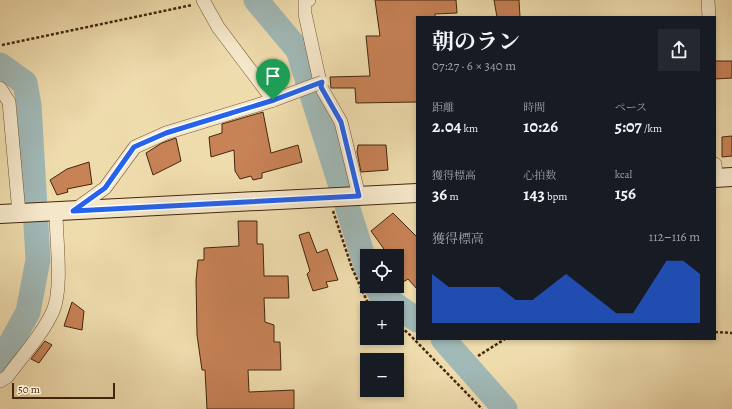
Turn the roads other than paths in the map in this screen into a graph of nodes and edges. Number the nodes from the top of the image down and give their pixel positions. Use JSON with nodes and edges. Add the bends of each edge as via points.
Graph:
{"nodes":[{"id":1,"x":309,"y":0,"type":"edge"},
{"id":2,"x":708,"y":0,"type":"edge"},
{"id":3,"x":203,"y":1,"type":"edge"},
{"id":4,"x":709,"y":16,"type":"edge"},
{"id":5,"x":321,"y":84,"type":"junction"},
{"id":6,"x":0,"y":88,"type":"edge"},
{"id":7,"x":273,"y":100,"type":"junction"},
{"id":8,"x":416,"y":193,"type":"edge"},
{"id":9,"x":359,"y":196,"type":"junction"},
{"id":10,"x":64,"y":211,"type":"junction"},
{"id":11,"x":19,"y":213,"type":"junction"},
{"id":12,"x":0,"y":214,"type":"edge"},
{"id":13,"x":0,"y":381,"type":"edge"}],
"edges":[{"from":1,"to":5,"type":"street","via":[[305,1],[305,14]]},
{"from":2,"to":4,"type":"street"},
{"from":3,"to":7,"type":"street","via":[[218,27]]},
{"from":5,"to":7,"type":"street","bridge":true},
{"from":5,"to":9,"type":"street","via":[[341,122]]},
{"from":6,"to":11,"type":"street","via":[[9,102]]},
{"from":7,"to":10,"type":"street","via":[[166,133],[134,147],[105,188]]},
{"from":8,"to":9,"type":"main road"},
{"from":9,"to":10,"type":"main road"},
{"from":10,"to":11,"type":"main road"},
{"from":10,"to":13,"type":"street","via":[[58,289],[53,309],[40,334],[8,377]]},
{"from":11,"to":12,"type":"main road"}]}
